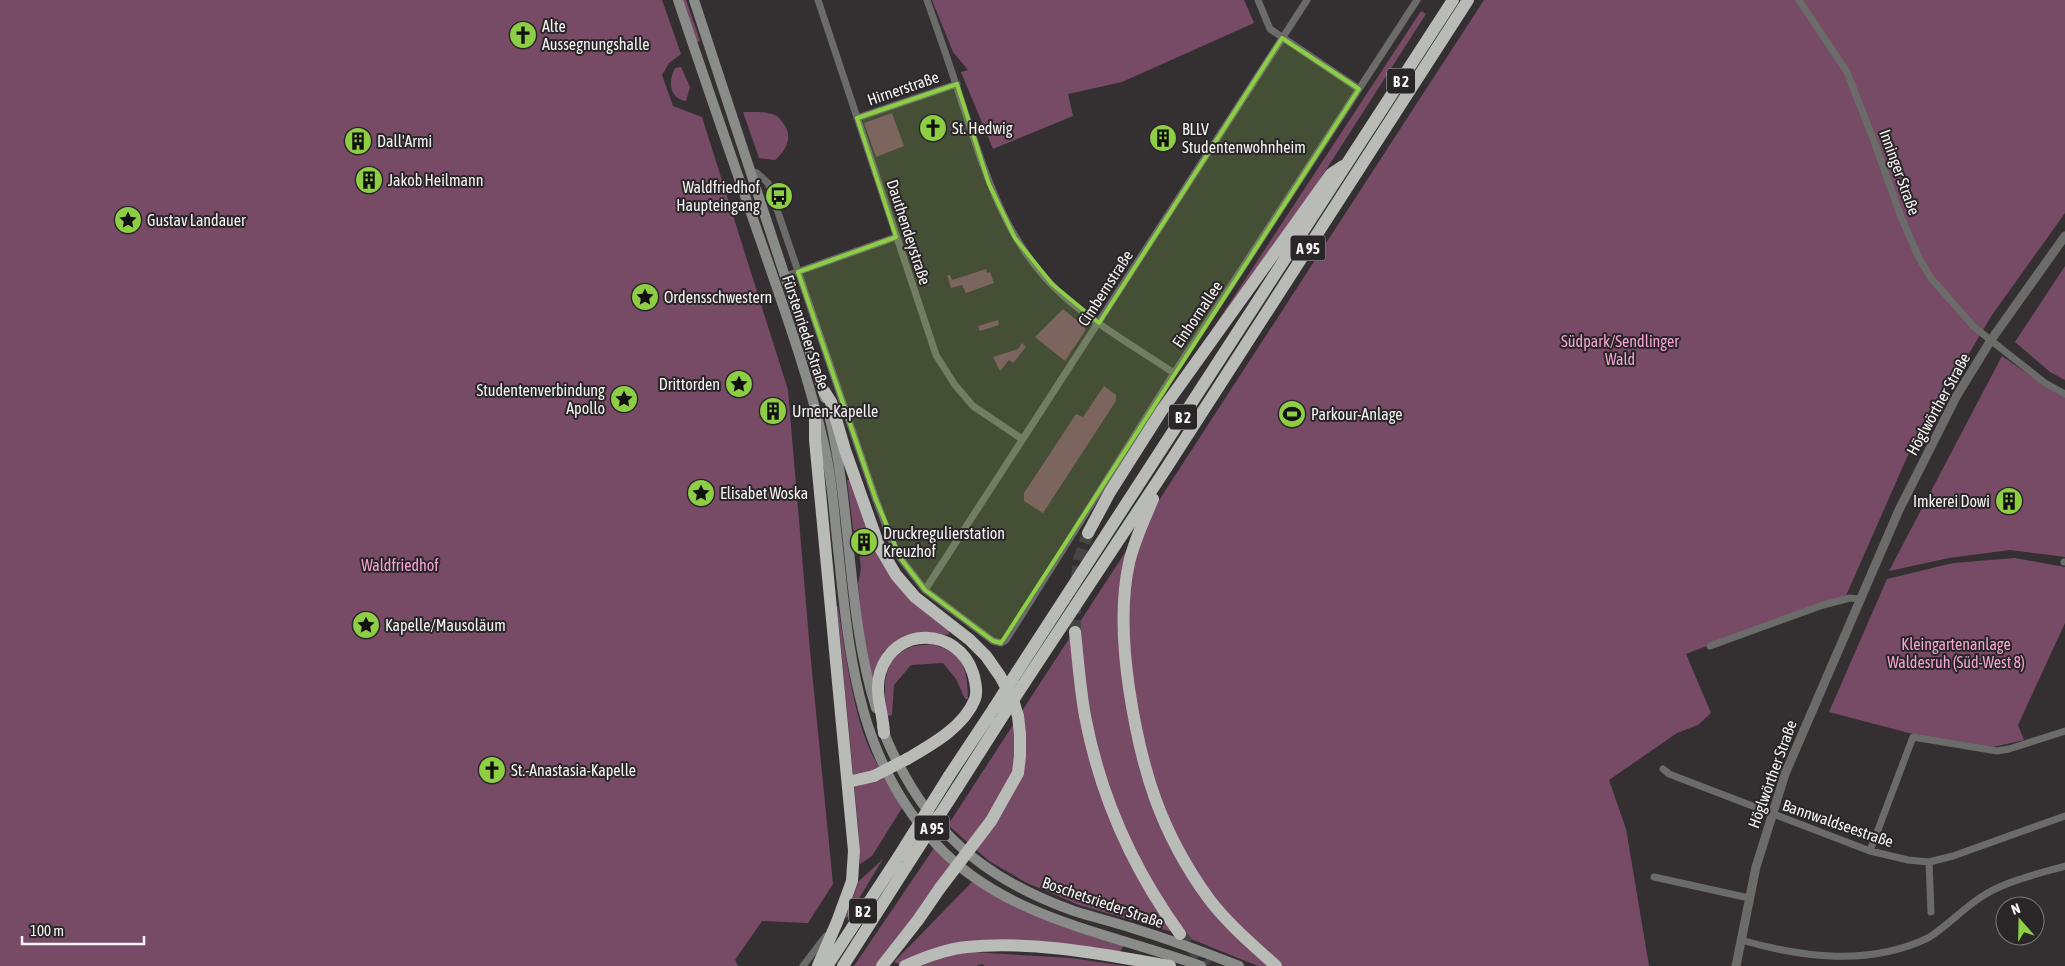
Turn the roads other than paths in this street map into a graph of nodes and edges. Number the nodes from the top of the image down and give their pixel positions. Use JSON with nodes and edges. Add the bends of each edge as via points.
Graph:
{"nodes":[{"id":1,"x":678,"y":0,"type":"edge"},
{"id":2,"x":694,"y":0,"type":"edge"},
{"id":3,"x":818,"y":0,"type":"edge"},
{"id":4,"x":927,"y":0,"type":"edge"},
{"id":5,"x":1258,"y":0,"type":"edge"},
{"id":6,"x":1307,"y":0,"type":"edge"},
{"id":7,"x":1417,"y":0,"type":"edge"},
{"id":8,"x":1453,"y":0,"type":"edge"},
{"id":9,"x":1468,"y":0,"type":"edge"},
{"id":10,"x":1799,"y":0,"type":"edge"},
{"id":11,"x":1282,"y":38,"type":"junction"},
{"id":12,"x":708,"y":47,"type":"junction"},
{"id":13,"x":696,"y":51,"type":"junction"},
{"id":14,"x":957,"y":84,"type":"junction"},
{"id":15,"x":1359,"y":89,"type":"junction"},
{"id":16,"x":857,"y":118,"type":"junction"},
{"id":17,"x":1349,"y":162,"type":"junction"},
{"id":18,"x":751,"y":171,"type":"junction"},
{"id":19,"x":2065,"y":236,"type":"edge"},
{"id":20,"x":896,"y":237,"type":"junction"},
{"id":21,"x":798,"y":272,"type":"junction"},
{"id":22,"x":786,"y":276,"type":"junction"},
{"id":23,"x":1099,"y":323,"type":"junction"},
{"id":24,"x":1991,"y":340,"type":"junction"},
{"id":25,"x":1174,"y":373,"type":"junction"},
{"id":26,"x":824,"y":391,"type":"junction"},
{"id":27,"x":2065,"y":394,"type":"edge"},
{"id":28,"x":815,"y":410,"type":"junction"},
{"id":29,"x":1022,"y":439,"type":"junction"},
{"id":30,"x":1165,"y":470,"type":"junction"},
{"id":31,"x":1088,"y":534,"type":"tunnel mouth"},
{"id":32,"x":925,"y":590,"type":"junction"},
{"id":33,"x":1859,"y":599,"type":"junction"},
{"id":34,"x":1075,"y":632,"type":"tunnel mouth"},
{"id":35,"x":1001,"y":643,"type":"joint"},
{"id":36,"x":1710,"y":646,"type":"dead end"},
{"id":37,"x":2065,"y":731,"type":"edge"},
{"id":38,"x":884,"y":733,"type":"junction"},
{"id":39,"x":1664,"y":769,"type":"dead end"},
{"id":40,"x":848,"y":782,"type":"junction"},
{"id":41,"x":909,"y":783,"type":"joint"},
{"id":42,"x":900,"y":796,"type":"joint"},
{"id":43,"x":1772,"y":815,"type":"junction"},
{"id":44,"x":2065,"y":816,"type":"edge"},
{"id":45,"x":1870,"y":851,"type":"junction"},
{"id":46,"x":902,"y":862,"type":"junction"},
{"id":47,"x":1929,"y":862,"type":"junction"},
{"id":48,"x":2065,"y":866,"type":"edge"},
{"id":49,"x":1654,"y":877,"type":"dead end"},
{"id":50,"x":1749,"y":898,"type":"junction"},
{"id":51,"x":1930,"y":912,"type":"dead end"},
{"id":52,"x":838,"y":922,"type":"junction"},
{"id":53,"x":1180,"y":934,"type":"tunnel mouth"},
{"id":54,"x":1741,"y":940,"type":"junction"},
{"id":55,"x":803,"y":966,"type":"edge"},
{"id":56,"x":818,"y":966,"type":"edge"},
{"id":57,"x":828,"y":966,"type":"edge"},
{"id":58,"x":843,"y":966,"type":"edge"},
{"id":59,"x":882,"y":966,"type":"edge"},
{"id":60,"x":905,"y":966,"type":"edge"},
{"id":61,"x":1170,"y":966,"type":"edge"},
{"id":62,"x":1201,"y":966,"type":"edge"},
{"id":63,"x":1239,"y":966,"type":"edge"},
{"id":64,"x":1276,"y":966,"type":"edge"},
{"id":65,"x":1736,"y":966,"type":"edge"}],
"edges":[{"from":1,"to":13,"type":"main road","name":"Fürstenrieder Straße"},
{"from":2,"to":12,"type":"main road","name":"Fürstenrieder Straße"},
{"from":3,"to":16,"type":"street","name":"Dauthendeystraße"},
{"from":4,"to":14,"type":"street"},
{"from":5,"to":11,"type":"street","via":[[1270,29]]},
{"from":6,"to":11,"type":"street","name":"Cimbernstraße"},
{"from":7,"to":15,"type":"street","name":"Einhornallee"},
{"from":8,"to":17,"type":"highway","number":"B 2"},
{"from":9,"to":30,"type":"highway","number":"A 95"},
{"from":10,"to":24,"type":"street","name":"Inninger Straße","via":[[1847,72],[1919,258],[1956,308]]},
{"from":11,"to":15,"type":"street"},
{"from":11,"to":23,"type":"street","name":"Cimbernstraße"},
{"from":12,"to":13,"type":"main road"},
{"from":12,"to":18,"type":"main road","name":"Fürstenrieder Straße"},
{"from":13,"to":28,"type":"main road","name":"Fürstenrieder Straße"},
{"from":14,"to":16,"type":"street","name":"Hirnerstraße"},
{"from":14,"to":23,"type":"street","via":[[989,184],[1015,238],[1052,284]]},
{"from":15,"to":25,"type":"street","name":"Einhornallee"},
{"from":16,"to":20,"type":"street","name":"Dauthendeystraße"},
{"from":17,"to":31,"type":"highway","via":[[1331,174],[1168,403],[1110,492]]},
{"from":17,"to":46,"type":"highway","number":"B 2","bridge":true,"via":[[950,776]]},
{"from":18,"to":21,"type":"street","name":"Fürstenrieder Straße","via":[[768,184]]},
{"from":18,"to":22,"type":"main road","name":"Fürstenrieder Straße"},
{"from":19,"to":24,"type":"street","name":"Höglwörther Straße"},
{"from":20,"to":21,"type":"street"},
{"from":20,"to":29,"type":"street","name":"Dauthendeystraße","via":[[934,351],[954,385],[973,406]]},
{"from":21,"to":22,"type":"street"},
{"from":21,"to":32,"type":"street","name":"Fürstenrieder Straße","via":[[893,545]]},
{"from":22,"to":26,"type":"main road","name":"Fürstenrieder Straße"},
{"from":23,"to":25,"type":"street"},
{"from":23,"to":29,"type":"street","name":"Cimbernstraße"},
{"from":24,"to":27,"type":"street","name":"Inninger Straße"},
{"from":24,"to":33,"type":"street","name":"Höglwörther Straße","via":[[1956,397]]},
{"from":25,"to":35,"type":"street","name":"Einhornallee","via":[[1006,640]]},
{"from":26,"to":38,"type":"main road","name":"Fürstenrieder Straße","via":[[842,484],[859,632],[868,683]]},
{"from":26,"to":59,"type":"highway","bridge":true,"via":[[831,402],[879,546],[896,575],[915,597],[986,656],[1013,700],[1020,734],[1018,773],[991,821]]},
{"from":28,"to":40,"type":"highway","via":[[815,440]]},
{"from":28,"to":42,"type":"main road","name":"Fürstenrieder Straße","via":[[828,461],[855,684],[879,758]]},
{"from":29,"to":32,"type":"street","name":"Cimbernstraße"},
{"from":30,"to":46,"type":"highway","number":"A 95","bridge":true,"via":[[957,788]]},
{"from":30,"to":64,"type":"highway","via":[[1136,538],[1123,608],[1125,657],[1136,733],[1158,808],[1188,867],[1210,900]]},
{"from":32,"to":35,"type":"street","name":"Fürstenrieder Straße","via":[[992,641]]},
{"from":33,"to":36,"type":"street","via":[[1823,605]]},
{"from":33,"to":43,"type":"street","name":"Höglwörther Straße","via":[[1801,734]]},
{"from":34,"to":53,"type":"highway","via":[[1085,716],[1094,757],[1114,815],[1146,883]]},
{"from":37,"to":45,"type":"street","via":[[1997,751],[1913,737]]},
{"from":38,"to":40,"type":"highway","bridge":true,"via":[[876,689],[880,671],[890,653],[906,641],[922,637],[950,643],[962,652],[976,681],[975,698],[962,718],[943,736],[907,759],[874,776]]},
{"from":38,"to":41,"type":"main road","name":"Fürstenrieder Straße"},
{"from":39,"to":43,"type":"street","name":"Bannwaldseestraße","via":[[1669,774]]},
{"from":40,"to":52,"type":"highway","via":[[854,851],[852,881]]},
{"from":41,"to":63,"type":"main road","name":"Boschetsrieder Straße","via":[[927,812],[965,852],[989,871],[1023,890],[1074,911],[1178,943]]},
{"from":42,"to":62,"type":"main road","name":"Boschetsrieder Straße","via":[[919,824],[955,862],[980,882],[1016,903],[1068,924]]},
{"from":43,"to":45,"type":"street","name":"Bannwaldseestraße"},
{"from":43,"to":50,"type":"street","name":"Höglwörther Straße"},
{"from":44,"to":47,"type":"street","name":"Bannwaldseestraße"},
{"from":45,"to":47,"type":"street","name":"Bannwaldseestraße"},
{"from":46,"to":57,"type":"highway","number":"B 2"},
{"from":46,"to":58,"type":"highway","number":"A 95"},
{"from":47,"to":51,"type":"street"},
{"from":48,"to":54,"type":"street","via":[[1987,893],[1930,937],[1883,958],[1837,962]]},
{"from":49,"to":50,"type":"street"},
{"from":50,"to":54,"type":"street","name":"Höglwörther Straße"},
{"from":52,"to":55,"type":"street"},
{"from":52,"to":56,"type":"highway"},
{"from":54,"to":65,"type":"street","name":"Höglwörther Straße"},
{"from":60,"to":61,"type":"highway","via":[[947,950],[992,946],[1073,950]]}]}
